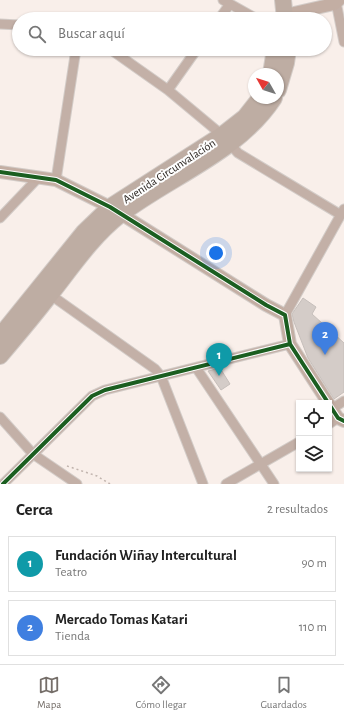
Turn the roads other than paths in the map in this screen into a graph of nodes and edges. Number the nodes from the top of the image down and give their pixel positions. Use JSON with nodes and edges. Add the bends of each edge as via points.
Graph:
{"nodes":[{"id":1,"x":338,"y":1,"type":"edge"},
{"id":2,"x":226,"y":2,"type":"edge"},
{"id":3,"x":279,"y":11,"type":"edge"},
{"id":4,"x":222,"y":12,"type":"edge"},
{"id":5,"x":244,"y":12,"type":"edge"},
{"id":6,"x":0,"y":24,"type":"edge"},
{"id":7,"x":12,"y":25,"type":"edge"},
{"id":8,"x":344,"y":42,"type":"edge"},
{"id":9,"x":75,"y":56,"type":"edge"},
{"id":10,"x":120,"y":56,"type":"edge"},
{"id":11,"x":193,"y":56,"type":"edge"},
{"id":12,"x":274,"y":56,"type":"edge"},
{"id":13,"x":287,"y":56,"type":"edge"},
{"id":14,"x":272,"y":68,"type":"edge"},
{"id":15,"x":284,"y":70,"type":"edge"},
{"id":16,"x":168,"y":90,"type":"junction"},
{"id":17,"x":255,"y":104,"type":"edge"},
{"id":18,"x":270,"y":104,"type":"edge"},
{"id":19,"x":225,"y":140,"type":"junction"},
{"id":20,"x":0,"y":172,"type":"edge"},
{"id":21,"x":38,"y":178,"type":"junction"},
{"id":22,"x":56,"y":180,"type":"junction"},
{"id":23,"x":115,"y":211,"type":"junction"},
{"id":24,"x":342,"y":212,"type":"edge"},
{"id":25,"x":0,"y":218,"type":"edge"},
{"id":26,"x":45,"y":291,"type":"junction"},
{"id":27,"x":285,"y":315,"type":"junction"},
{"id":28,"x":0,"y":336,"type":"edge"},
{"id":29,"x":290,"y":344,"type":"junction"},
{"id":30,"x":0,"y":356,"type":"edge"},
{"id":31,"x":197,"y":369,"type":"junction"},
{"id":32,"x":161,"y":376,"type":"junction"},
{"id":33,"x":344,"y":401,"type":"edge"},
{"id":34,"x":0,"y":417,"type":"edge"},
{"id":35,"x":336,"y":418,"type":"edge"},
{"id":36,"x":296,"y":444,"type":"edge"},
{"id":37,"x":34,"y":454,"type":"junction"},
{"id":38,"x":261,"y":466,"type":"junction"},
{"id":39,"x":3,"y":484,"type":"edge"},
{"id":40,"x":77,"y":484,"type":"edge"},
{"id":41,"x":203,"y":484,"type":"edge"},
{"id":42,"x":226,"y":484,"type":"edge"},
{"id":43,"x":274,"y":484,"type":"edge"}],
"edges":[{"from":1,"to":3,"type":"street"},
{"from":1,"to":8,"type":"street"},
{"from":2,"to":4,"type":"street"},
{"from":2,"to":5,"type":"street"},
{"from":6,"to":7,"type":"street"},
{"from":9,"to":22,"type":"street"},
{"from":10,"to":16,"type":"street"},
{"from":11,"to":16,"type":"street"},
{"from":12,"to":14,"type":"highway"},
{"from":13,"to":15,"type":"highway"},
{"from":16,"to":19,"type":"street"},
{"from":17,"to":19,"type":"highway","name":"Avenida Circunvalación"},
{"from":18,"to":19,"type":"highway","name":"Avenida Circunvalación","via":[[246,132]]},
{"from":19,"to":23,"type":"highway","name":"Avenida Circunvalación"},
{"from":19,"to":24,"type":"street","via":[[238,153]]},
{"from":20,"to":21,"type":"street"},
{"from":21,"to":22,"type":"street"},
{"from":21,"to":25,"type":"street"},
{"from":22,"to":23,"type":"street"},
{"from":23,"to":26,"type":"highway","name":"Avenida Circunvalación","via":[[85,249]]},
{"from":23,"to":27,"type":"street"},
{"from":24,"to":27,"type":"street"},
{"from":26,"to":28,"type":"highway","name":"Avenida Circunvalación"},
{"from":26,"to":30,"type":"highway","name":"Avenida Circunvalación"},
{"from":26,"to":32,"type":"street","via":[[155,368]]},
{"from":27,"to":29,"type":"street"},
{"from":29,"to":31,"type":"street"},
{"from":29,"to":35,"type":"street"},
{"from":31,"to":32,"type":"street"},
{"from":31,"to":38,"type":"street"},
{"from":32,"to":37,"type":"street","via":[[105,390],[92,396]]},
{"from":32,"to":41,"type":"street"},
{"from":33,"to":35,"type":"street"},
{"from":34,"to":37,"type":"street"},
{"from":36,"to":38,"type":"street"},
{"from":37,"to":39,"type":"street"},
{"from":37,"to":40,"type":"street"},
{"from":38,"to":42,"type":"street"},
{"from":38,"to":43,"type":"street"}]}
